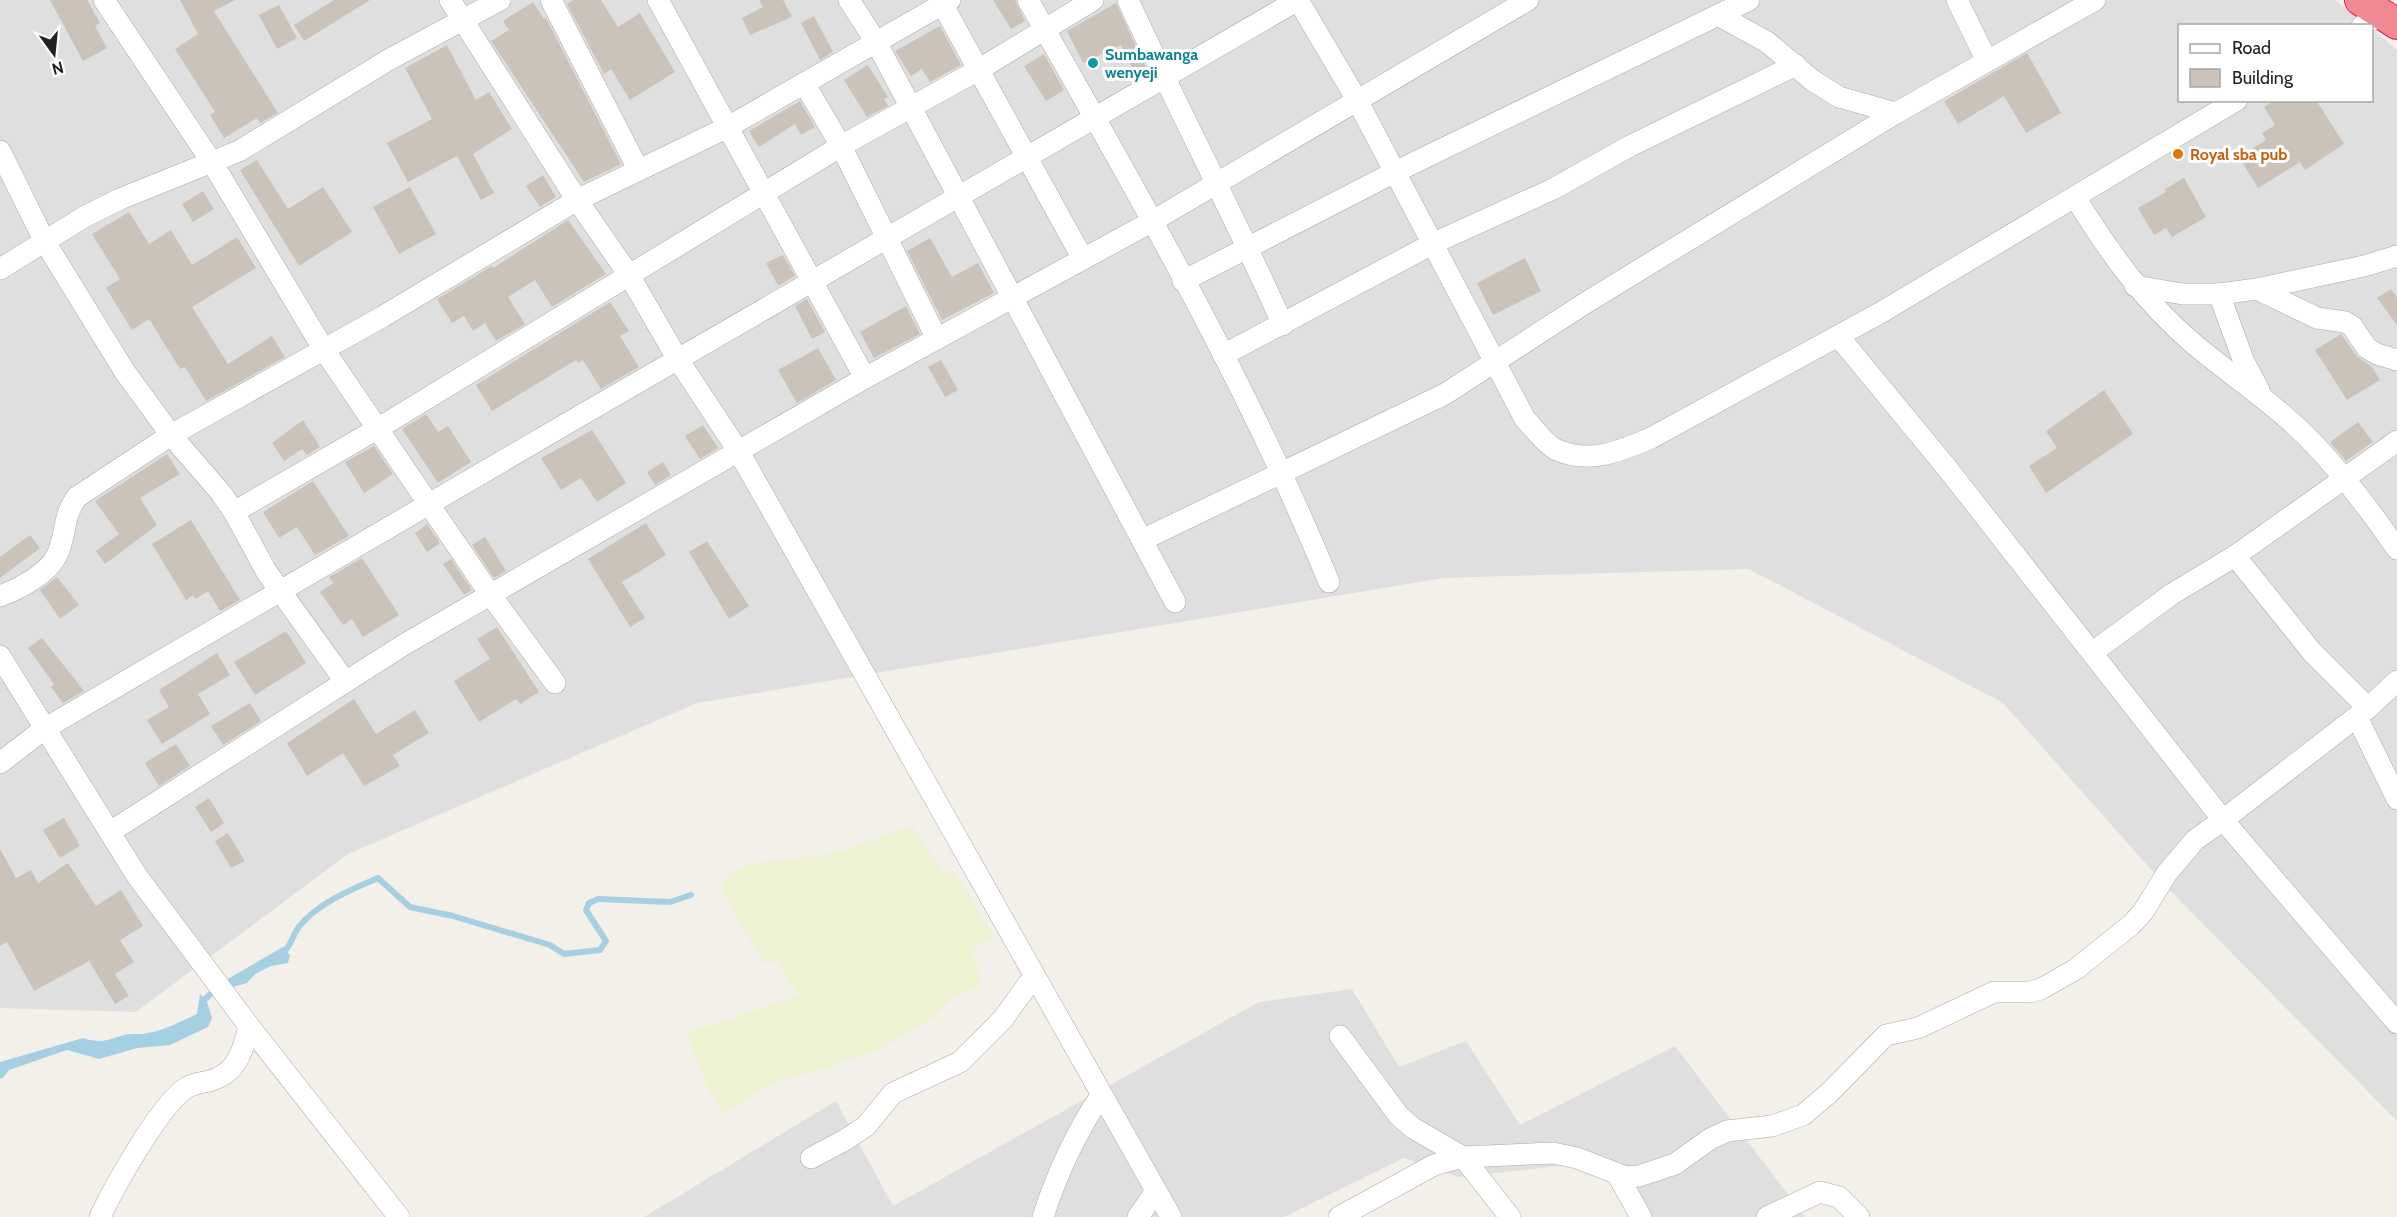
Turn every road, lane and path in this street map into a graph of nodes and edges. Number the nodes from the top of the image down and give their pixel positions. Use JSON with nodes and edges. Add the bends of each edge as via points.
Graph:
{"nodes":[{"id":1,"x":104,"y":0,"type":"edge"},
{"id":2,"x":450,"y":0,"type":"edge"},
{"id":3,"x":500,"y":0,"type":"edge"},
{"id":4,"x":551,"y":0,"type":"edge"},
{"id":5,"x":658,"y":0,"type":"edge"},
{"id":6,"x":849,"y":0,"type":"edge"},
{"id":7,"x":1028,"y":0,"type":"edge"},
{"id":8,"x":1093,"y":0,"type":"edge"},
{"id":9,"x":1128,"y":0,"type":"edge"},
{"id":10,"x":1298,"y":0,"type":"edge"},
{"id":11,"x":1528,"y":0,"type":"edge"},
{"id":12,"x":1749,"y":0,"type":"edge"},
{"id":13,"x":1957,"y":0,"type":"edge"},
{"id":14,"x":2095,"y":0,"type":"edge"},
{"id":15,"x":945,"y":1,"type":"edge"},
{"id":16,"x":1718,"y":15,"type":"junction"},
{"id":17,"x":462,"y":20,"type":"junction"},
{"id":18,"x":1045,"y":30,"type":"junction"},
{"id":19,"x":876,"y":42,"type":"junction"},
{"id":20,"x":1987,"y":61,"type":"junction"},
{"id":21,"x":1796,"y":65,"type":"junction"},
{"id":22,"x":980,"y":69,"type":"junction"},
{"id":23,"x":1164,"y":79,"type":"junction"},
{"id":24,"x":804,"y":83,"type":"junction"},
{"id":25,"x":1357,"y":100,"type":"junction"},
{"id":26,"x":2234,"y":102,"type":"edge"},
{"id":27,"x":910,"y":107,"type":"junction"},
{"id":28,"x":1896,"y":113,"type":"junction"},
{"id":29,"x":1095,"y":118,"type":"junction"},
{"id":30,"x":726,"y":128,"type":"junction"},
{"id":31,"x":841,"y":146,"type":"junction"},
{"id":32,"x":0,"y":151,"type":"edge"},
{"id":33,"x":1028,"y":158,"type":"junction"},
{"id":34,"x":213,"y":164,"type":"junction"},
{"id":35,"x":638,"y":169,"type":"junction"},
{"id":36,"x":1395,"y":172,"type":"junction"},
{"id":37,"x":1216,"y":183,"type":"junction"},
{"id":38,"x":764,"y":194,"type":"junction"},
{"id":39,"x":958,"y":196,"type":"junction"},
{"id":40,"x":2074,"y":197,"type":"junction"},
{"id":41,"x":577,"y":200,"type":"junction"},
{"id":42,"x":1151,"y":222,"type":"junction"},
{"id":43,"x":885,"y":237,"type":"junction"},
{"id":44,"x":45,"y":242,"type":"junction"},
{"id":45,"x":1434,"y":243,"type":"junction"},
{"id":46,"x":1248,"y":247,"type":"junction"},
{"id":47,"x":2397,"y":256,"type":"edge"},
{"id":48,"x":1083,"y":259,"type":"junction"},
{"id":49,"x":0,"y":269,"type":"edge"},
{"id":50,"x":629,"y":275,"type":"junction"},
{"id":51,"x":812,"y":279,"type":"junction"},
{"id":52,"x":1183,"y":281,"type":"junction"},
{"id":53,"x":2135,"y":286,"type":"junction"},
{"id":54,"x":2257,"y":289,"type":"junction"},
{"id":55,"x":2219,"y":294,"type":"junction"},
{"id":56,"x":1013,"y":297,"type":"junction"},
{"id":57,"x":1283,"y":325,"type":"junction"},
{"id":58,"x":1839,"y":337,"type":"junction"},
{"id":59,"x":937,"y":339,"type":"junction"},
{"id":60,"x":324,"y":350,"type":"junction"},
{"id":61,"x":1223,"y":355,"type":"junction"},
{"id":62,"x":677,"y":358,"type":"junction"},
{"id":63,"x":2397,"y":360,"type":"edge"},
{"id":64,"x":1497,"y":363,"type":"junction"},
{"id":65,"x":865,"y":378,"type":"junction"},
{"id":66,"x":2262,"y":396,"type":"junction"},
{"id":67,"x":377,"y":429,"type":"junction"},
{"id":68,"x":171,"y":435,"type":"junction"},
{"id":69,"x":2397,"y":441,"type":"edge"},
{"id":70,"x":739,"y":452,"type":"junction"},
{"id":71,"x":1280,"y":472,"type":"junction"},
{"id":72,"x":2343,"y":478,"type":"junction"},
{"id":73,"x":429,"y":501,"type":"junction"},
{"id":74,"x":234,"y":512,"type":"junction"},
{"id":75,"x":1142,"y":540,"type":"junction"},
{"id":76,"x":2395,"y":540,"type":"edge"},
{"id":77,"x":2235,"y":556,"type":"junction"},
{"id":78,"x":1329,"y":582,"type":"dead end"},
{"id":79,"x":280,"y":590,"type":"junction"},
{"id":80,"x":490,"y":594,"type":"junction"},
{"id":81,"x":0,"y":597,"type":"edge"},
{"id":82,"x":1175,"y":602,"type":"dead end"},
{"id":83,"x":2093,"y":652,"type":"junction"},
{"id":84,"x":0,"y":656,"type":"edge"},
{"id":85,"x":345,"y":681,"type":"junction"},
{"id":86,"x":2397,"y":681,"type":"edge"},
{"id":87,"x":555,"y":683,"type":"dead end"},
{"id":88,"x":2363,"y":712,"type":"junction"},
{"id":89,"x":44,"y":729,"type":"junction"},
{"id":90,"x":0,"y":763,"type":"edge"},
{"id":91,"x":2397,"y":799,"type":"edge"},
{"id":92,"x":2223,"y":820,"type":"junction"},
{"id":93,"x":110,"y":832,"type":"junction"},
{"id":94,"x":1034,"y":976,"type":"junction"},
{"id":95,"x":2397,"y":1023,"type":"edge"},
{"id":96,"x":249,"y":1026,"type":"junction"},
{"id":97,"x":1340,"y":1036,"type":"dead end"},
{"id":98,"x":1101,"y":1095,"type":"junction"},
{"id":99,"x":1463,"y":1157,"type":"junction"},
{"id":100,"x":811,"y":1158,"type":"dead end"},
{"id":101,"x":1617,"y":1174,"type":"junction"},
{"id":102,"x":1156,"y":1191,"type":"junction"},
{"id":103,"x":100,"y":1217,"type":"edge"},
{"id":104,"x":399,"y":1217,"type":"edge"},
{"id":105,"x":1043,"y":1217,"type":"edge"},
{"id":106,"x":1138,"y":1217,"type":"edge"},
{"id":107,"x":1170,"y":1217,"type":"edge"},
{"id":108,"x":1339,"y":1217,"type":"edge"},
{"id":109,"x":1510,"y":1217,"type":"edge"},
{"id":110,"x":1641,"y":1217,"type":"edge"},
{"id":111,"x":1767,"y":1217,"type":"edge"},
{"id":112,"x":1859,"y":1217,"type":"edge"}],
"edges":[{"from":1,"to":34,"type":"street"},
{"from":2,"to":17,"type":"street"},
{"from":3,"to":17,"type":"street"},
{"from":4,"to":35,"type":"street"},
{"from":5,"to":30,"type":"street"},
{"from":6,"to":19,"type":"street"},
{"from":7,"to":18,"type":"street"},
{"from":8,"to":18,"type":"street"},
{"from":9,"to":23,"type":"street"},
{"from":10,"to":23,"type":"street"},
{"from":10,"to":25,"type":"street"},
{"from":11,"to":25,"type":"street"},
{"from":12,"to":16,"type":"street"},
{"from":13,"to":20,"type":"street"},
{"from":14,"to":20,"type":"street"},
{"from":15,"to":19,"type":"street"},
{"from":15,"to":22,"type":"street"},
{"from":16,"to":21,"type":"street","via":[[1767,42]]},
{"from":16,"to":36,"type":"street"},
{"from":17,"to":34,"type":"street"},
{"from":17,"to":41,"type":"street"},
{"from":18,"to":22,"type":"street"},
{"from":18,"to":29,"type":"street"},
{"from":19,"to":24,"type":"street"},
{"from":19,"to":27,"type":"street"},
{"from":20,"to":28,"type":"street"},
{"from":21,"to":28,"type":"street","via":[[1839,97]]},
{"from":21,"to":45,"type":"street","via":[[1640,141],[1553,189]]},
{"from":22,"to":27,"type":"street"},
{"from":22,"to":33,"type":"street"},
{"from":23,"to":29,"type":"street"},
{"from":23,"to":37,"type":"street"},
{"from":24,"to":30,"type":"street"},
{"from":24,"to":31,"type":"street"},
{"from":25,"to":36,"type":"street"},
{"from":25,"to":37,"type":"street"},
{"from":26,"to":40,"type":"street"},
{"from":27,"to":31,"type":"street"},
{"from":27,"to":39,"type":"street"},
{"from":28,"to":64,"type":"street","via":[[1587,302]]},
{"from":29,"to":33,"type":"street"},
{"from":29,"to":42,"type":"street"},
{"from":30,"to":35,"type":"street"},
{"from":30,"to":38,"type":"street"},
{"from":31,"to":38,"type":"street"},
{"from":31,"to":43,"type":"street"},
{"from":32,"to":44,"type":"street"},
{"from":33,"to":39,"type":"street"},
{"from":33,"to":48,"type":"street"},
{"from":34,"to":44,"type":"street","via":[[120,199]]},
{"from":34,"to":60,"type":"street"},
{"from":35,"to":41,"type":"street"},
{"from":36,"to":45,"type":"street"},
{"from":36,"to":46,"type":"street"},
{"from":37,"to":42,"type":"street"},
{"from":37,"to":46,"type":"street"},
{"from":38,"to":50,"type":"street"},
{"from":38,"to":51,"type":"street"},
{"from":39,"to":43,"type":"street"},
{"from":39,"to":56,"type":"street"},
{"from":40,"to":53,"type":"street"},
{"from":40,"to":58,"type":"street"},
{"from":41,"to":50,"type":"street"},
{"from":41,"to":60,"type":"street"},
{"from":42,"to":48,"type":"street"},
{"from":42,"to":52,"type":"street"},
{"from":43,"to":51,"type":"street"},
{"from":43,"to":59,"type":"street"},
{"from":44,"to":49,"type":"street"},
{"from":44,"to":68,"type":"street","via":[[125,372]]},
{"from":45,"to":57,"type":"street"},
{"from":45,"to":64,"type":"street"},
{"from":46,"to":52,"type":"street"},
{"from":46,"to":57,"type":"street"},
{"from":47,"to":54,"type":"street"},
{"from":48,"to":56,"type":"street"},
{"from":50,"to":62,"type":"street"},
{"from":50,"to":67,"type":"street"},
{"from":51,"to":62,"type":"street"},
{"from":51,"to":65,"type":"street"},
{"from":52,"to":61,"type":"street"},
{"from":53,"to":55,"type":"street","via":[[2183,294]]},
{"from":53,"to":66,"type":"street","via":[[2194,344]]},
{"from":54,"to":55,"type":"street"},
{"from":54,"to":63,"type":"street","via":[[2317,318],[2345,322],[2367,348]]},
{"from":55,"to":66,"type":"street","via":[[2244,362]]},
{"from":56,"to":59,"type":"street"},
{"from":56,"to":75,"type":"street"},
{"from":57,"to":61,"type":"street"},
{"from":58,"to":64,"type":"street","via":[[1651,438],[1619,452],[1585,458],[1554,449],[1525,419]]},
{"from":58,"to":83,"type":"street"},
{"from":59,"to":65,"type":"street"},
{"from":60,"to":67,"type":"street"},
{"from":60,"to":68,"type":"street"},
{"from":61,"to":71,"type":"street"},
{"from":62,"to":70,"type":"street"},
{"from":62,"to":73,"type":"street"},
{"from":64,"to":71,"type":"street","via":[[1397,418]]},
{"from":65,"to":70,"type":"street"},
{"from":66,"to":72,"type":"street","via":[[2315,445]]},
{"from":67,"to":73,"type":"street"},
{"from":67,"to":74,"type":"street"},
{"from":68,"to":74,"type":"street"},
{"from":68,"to":81,"type":"street","via":[[77,497],[68,508],[57,556],[31,580]]},
{"from":69,"to":72,"type":"street"},
{"from":70,"to":80,"type":"street"},
{"from":70,"to":94,"type":"street"},
{"from":71,"to":75,"type":"street"},
{"from":71,"to":78,"type":"street"},
{"from":72,"to":76,"type":"street"},
{"from":72,"to":77,"type":"street"},
{"from":73,"to":79,"type":"street"},
{"from":73,"to":80,"type":"street"},
{"from":74,"to":79,"type":"street"},
{"from":75,"to":82,"type":"street"},
{"from":77,"to":83,"type":"street","via":[[2172,594]]},
{"from":77,"to":88,"type":"street"},
{"from":79,"to":85,"type":"street"},
{"from":79,"to":89,"type":"street"},
{"from":80,"to":85,"type":"street"},
{"from":80,"to":87,"type":"street"},
{"from":83,"to":92,"type":"street"},
{"from":84,"to":89,"type":"street"},
{"from":85,"to":93,"type":"street"},
{"from":86,"to":88,"type":"street"},
{"from":88,"to":91,"type":"street"},
{"from":88,"to":92,"type":"street"},
{"from":89,"to":90,"type":"street"},
{"from":89,"to":93,"type":"street"},
{"from":92,"to":95,"type":"street"},
{"from":92,"to":101,"type":"street","via":[[2195,840],[2132,925],[2053,984],[2031,992],[1994,992],[1918,1028],[1886,1035],[1803,1115],[1772,1126],[1727,1131],[1675,1164],[1654,1172],[1633,1177]]},
{"from":93,"to":96,"type":"street","via":[[143,885]]},
{"from":94,"to":98,"type":"street"},
{"from":94,"to":100,"type":"street","via":[[1003,1019],[965,1058],[893,1093],[866,1126]]},
{"from":96,"to":103,"type":"street","via":[[238,1063],[227,1073],[193,1085],[176,1097],[121,1177]]},
{"from":96,"to":104,"type":"street"},
{"from":97,"to":99,"type":"street","via":[[1399,1116]]},
{"from":98,"to":102,"type":"street"},
{"from":98,"to":105,"type":"street","via":[[1062,1165]]},
{"from":99,"to":101,"type":"street","via":[[1553,1153]]},
{"from":99,"to":108,"type":"street","via":[[1434,1165]]},
{"from":99,"to":109,"type":"street"},
{"from":101,"to":110,"type":"street"},
{"from":102,"to":106,"type":"street"},
{"from":102,"to":107,"type":"street"},
{"from":111,"to":112,"type":"street","via":[[1820,1192],[1839,1197]]}]}
